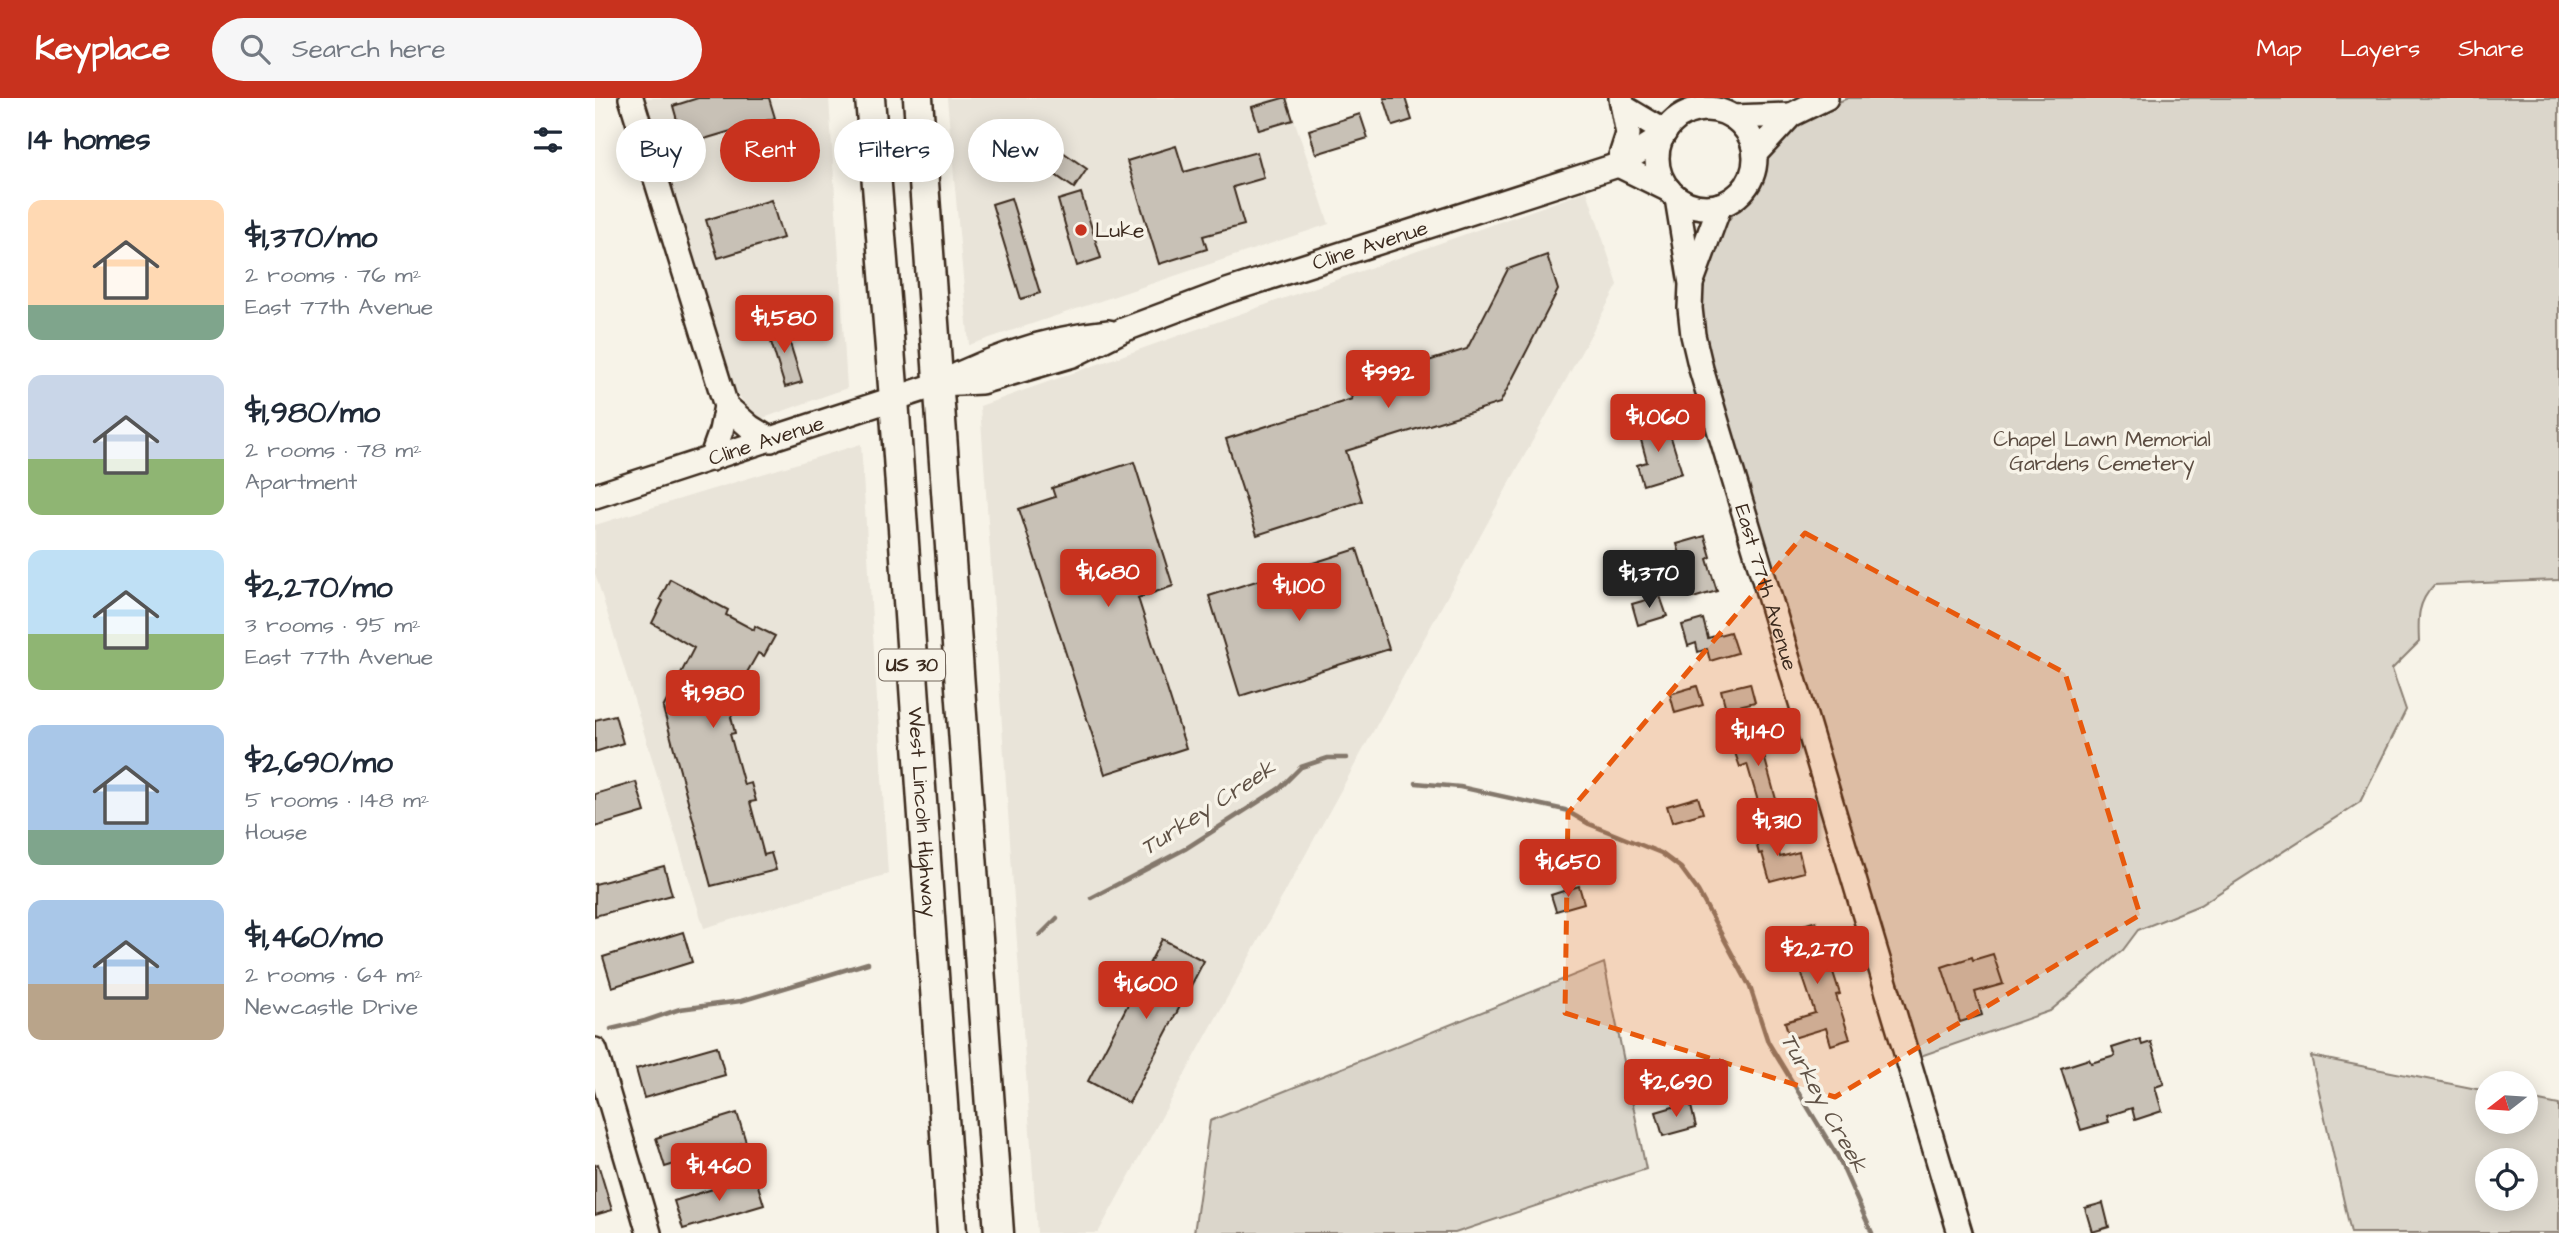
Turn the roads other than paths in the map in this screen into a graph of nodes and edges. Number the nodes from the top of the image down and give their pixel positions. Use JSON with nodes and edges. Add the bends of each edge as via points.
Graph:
{"nodes":[{"id":1,"x":631,"y":98,"type":"edge"},
{"id":2,"x":870,"y":98,"type":"edge"},
{"id":3,"x":918,"y":98,"type":"edge"},
{"id":4,"x":1826,"y":98,"type":"edge"},
{"id":5,"x":1622,"y":103,"type":"edge"},
{"id":6,"x":1700,"y":104,"type":"edge"},
{"id":7,"x":1732,"y":110,"type":"edge"},
{"id":8,"x":1791,"y":115,"type":"junction"},
{"id":9,"x":1663,"y":134,"type":"junction"},
{"id":10,"x":1755,"y":154,"type":"junction"},
{"id":11,"x":1618,"y":165,"type":"junction"},
{"id":12,"x":1673,"y":194,"type":"junction"},
{"id":13,"x":1720,"y":205,"type":"junction"},
{"id":14,"x":1691,"y":284,"type":"junction"},
{"id":15,"x":939,"y":384,"type":"junction"},
{"id":16,"x":894,"y":399,"type":"junction"},
{"id":17,"x":726,"y":407,"type":"junction"},
{"id":18,"x":771,"y":440,"type":"junction"},
{"id":19,"x":711,"y":459,"type":"junction"},
{"id":20,"x":595,"y":496,"type":"edge"},
{"id":21,"x":595,"y":1049,"type":"edge"},
{"id":22,"x":649,"y":1233,"type":"edge"},
{"id":23,"x":951,"y":1233,"type":"edge"},
{"id":24,"x":999,"y":1233,"type":"edge"},
{"id":25,"x":1960,"y":1233,"type":"edge"}],
"edges":[{"from":1,"to":17,"type":"street"},
{"from":2,"to":16,"type":"main road","name":"West Lincoln Highway","number":"US 30"},
{"from":3,"to":15,"type":"main road","number":"US 30"},
{"from":4,"to":8,"type":"street"},
{"from":5,"to":9,"type":"street"},
{"from":5,"to":11,"type":"street","via":[[1628,134]]},
{"from":6,"to":7,"type":"street"},
{"from":6,"to":9,"type":"street"},
{"from":7,"to":8,"type":"street"},
{"from":7,"to":10,"type":"street"},
{"from":8,"to":10,"type":"street"},
{"from":9,"to":11,"type":"street","name":"Cline Avenue"},
{"from":9,"to":12,"type":"street","via":[[1659,170]]},
{"from":10,"to":13,"type":"street","via":[[1746,186]]},
{"from":11,"to":12,"type":"street"},
{"from":11,"to":15,"type":"street","name":"Cline Avenue","via":[[1296,268],[1123,330],[1073,355],[981,382]]},
{"from":12,"to":13,"type":"street","via":[[1698,206]]},
{"from":12,"to":14,"type":"street","name":"East 77th Avenue"},
{"from":13,"to":14,"type":"street","name":"East 77th Avenue"},
{"from":14,"to":25,"type":"street","name":"East 77th Avenue","via":[[1693,335],[1701,369]]},
{"from":15,"to":16,"type":"street","name":"Cline Avenue"},
{"from":15,"to":24,"type":"main road","number":"US 30"},
{"from":16,"to":18,"type":"street","name":"Cline Avenue"},
{"from":16,"to":23,"type":"main road","name":"West Lincoln Highway","number":"US 30"},
{"from":17,"to":18,"type":"street"},
{"from":17,"to":19,"type":"street"},
{"from":18,"to":19,"type":"street","name":"Cline Avenue"},
{"from":19,"to":20,"type":"street","name":"Cline Avenue"},
{"from":21,"to":22,"type":"street"}]}
